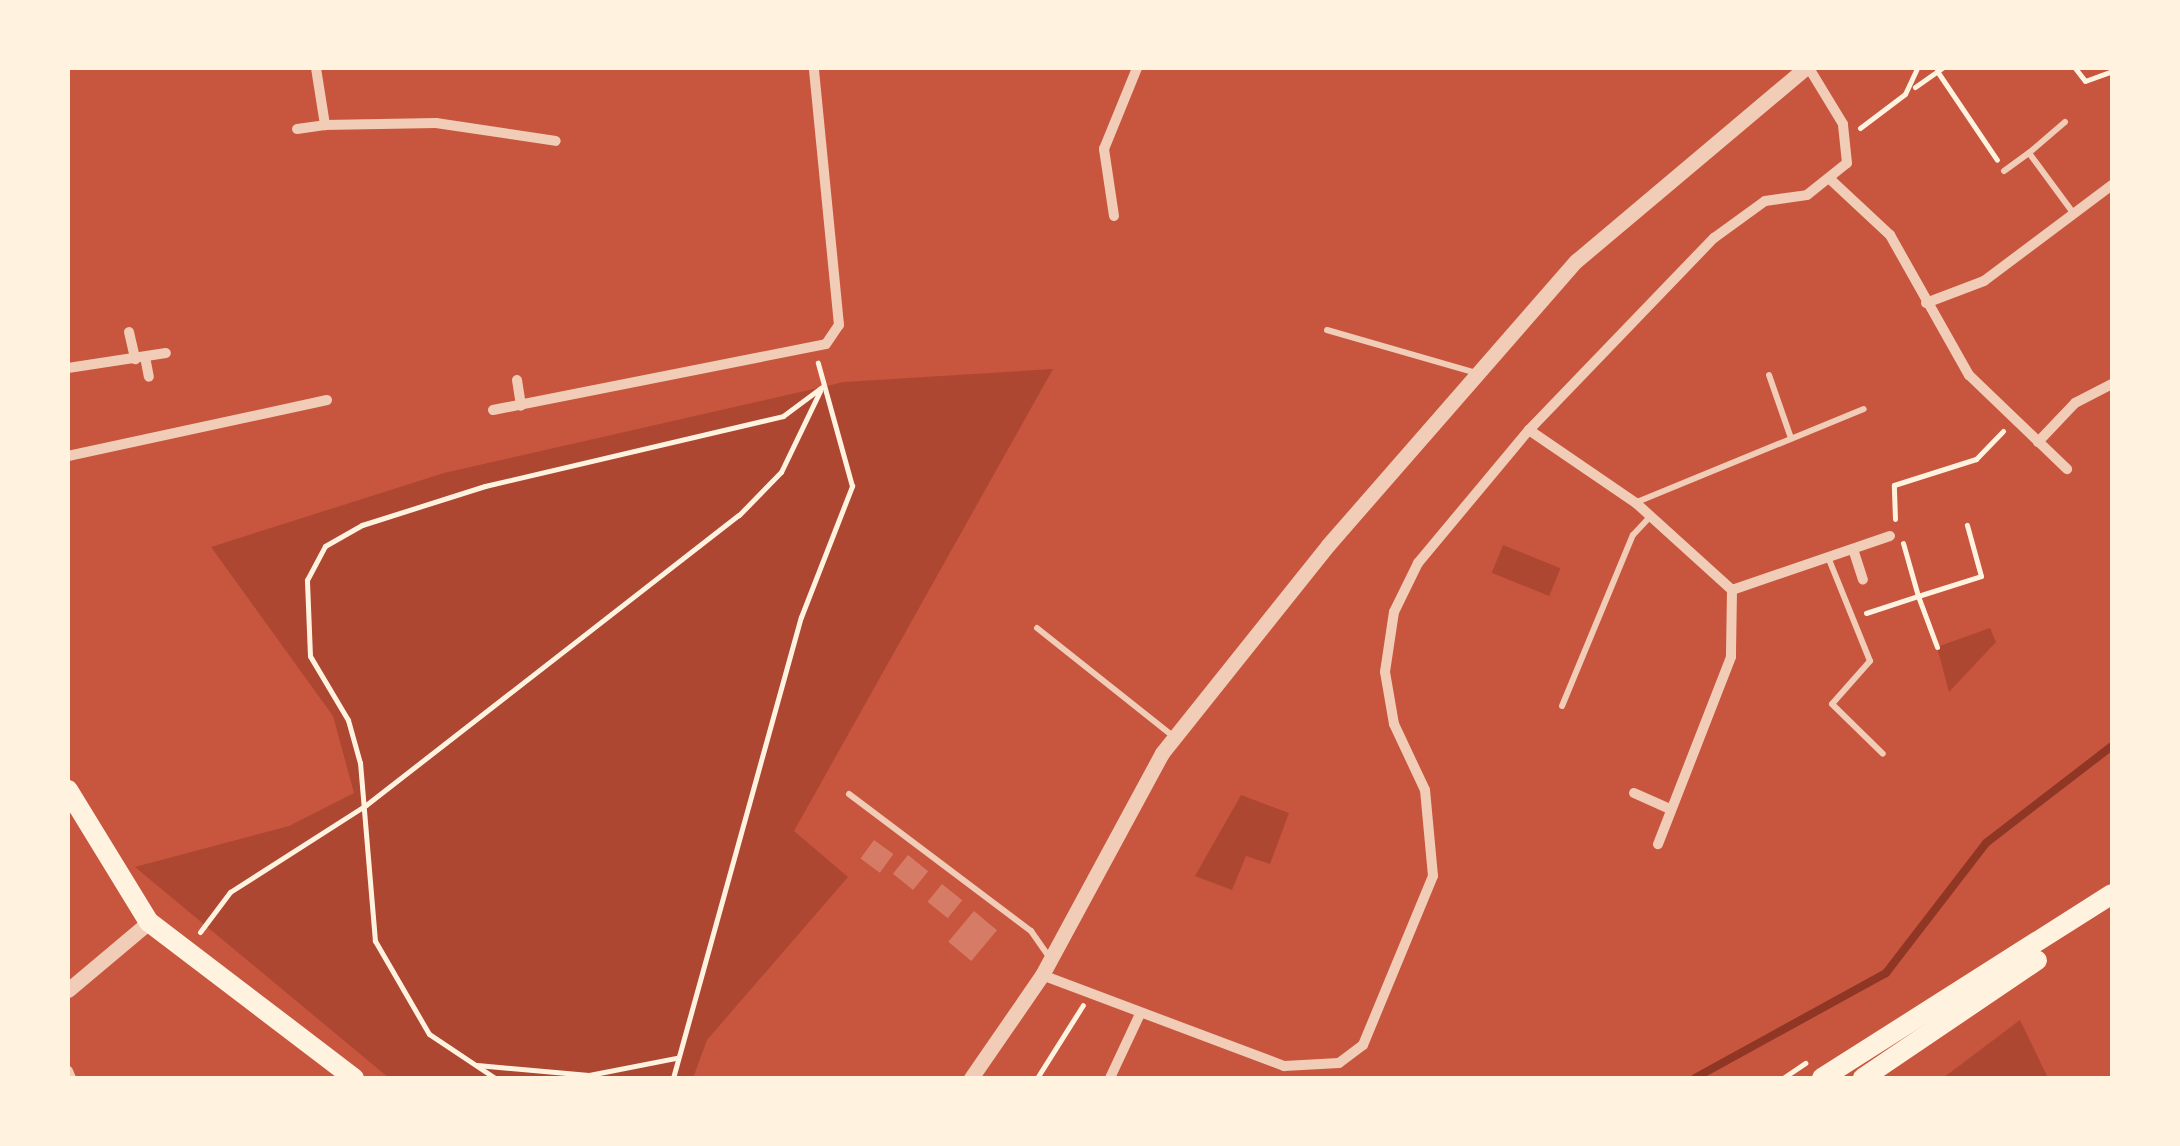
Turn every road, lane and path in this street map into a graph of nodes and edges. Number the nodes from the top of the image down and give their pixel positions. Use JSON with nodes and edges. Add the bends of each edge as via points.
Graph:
{"nodes":[{"id":1,"x":316,"y":68,"type":"edge"},
{"id":2,"x":814,"y":68,"type":"edge"},
{"id":3,"x":1137,"y":68,"type":"edge"},
{"id":4,"x":1807,"y":68,"type":"edge"},
{"id":5,"x":1917,"y":68,"type":"edge"},
{"id":6,"x":2074,"y":68,"type":"edge"},
{"id":7,"x":1940,"y":69,"type":"edge"},
{"id":8,"x":2112,"y":71,"type":"edge"},
{"id":9,"x":1905,"y":94,"type":"junction"},
{"id":10,"x":2065,"y":122,"type":"dead end"},
{"id":11,"x":325,"y":124,"type":"junction"},
{"id":12,"x":297,"y":130,"type":"dead end"},
{"id":13,"x":1847,"y":137,"type":"junction"},
{"id":14,"x":556,"y":141,"type":"dead end"},
{"id":15,"x":2029,"y":152,"type":"junction"},
{"id":16,"x":2004,"y":171,"type":"joint"},
{"id":17,"x":1832,"y":180,"type":"junction"},
{"id":18,"x":2112,"y":184,"type":"edge"},
{"id":19,"x":2071,"y":210,"type":"junction"},
{"id":20,"x":1114,"y":216,"type":"dead end"},
{"id":21,"x":1926,"y":303,"type":"junction"},
{"id":22,"x":1327,"y":330,"type":"dead end"},
{"id":23,"x":129,"y":332,"type":"dead end"},
{"id":24,"x":816,"y":350,"type":"junction"},
{"id":25,"x":166,"y":352,"type":"dead end"},
{"id":26,"x":140,"y":358,"type":"junction"},
{"id":27,"x":68,"y":368,"type":"edge"},
{"id":28,"x":1769,"y":375,"type":"dead end"},
{"id":29,"x":1482,"y":376,"type":"junction"},
{"id":30,"x":149,"y":377,"type":"dead end"},
{"id":31,"x":516,"y":380,"type":"dead end"},
{"id":32,"x":2112,"y":384,"type":"edge"},
{"id":33,"x":822,"y":387,"type":"junction"},
{"id":34,"x":328,"y":400,"type":"dead end"},
{"id":35,"x":520,"y":406,"type":"junction"},
{"id":36,"x":1864,"y":409,"type":"dead end"},
{"id":37,"x":493,"y":410,"type":"dead end"},
{"id":38,"x":2012,"y":422,"type":"junction"},
{"id":39,"x":1528,"y":430,"type":"junction"},
{"id":40,"x":1791,"y":438,"type":"junction"},
{"id":41,"x":2038,"y":442,"type":"junction"},
{"id":42,"x":68,"y":456,"type":"edge"},
{"id":43,"x":2068,"y":469,"type":"dead end"},
{"id":44,"x":1636,"y":503,"type":"junction"},
{"id":45,"x":1651,"y":516,"type":"junction"},
{"id":46,"x":1967,"y":525,"type":"dead end"},
{"id":47,"x":1890,"y":536,"type":"dead end"},
{"id":48,"x":1854,"y":549,"type":"junction"},
{"id":49,"x":1828,"y":557,"type":"junction"},
{"id":50,"x":1863,"y":579,"type":"dead end"},
{"id":51,"x":1732,"y":590,"type":"junction"},
{"id":52,"x":1918,"y":596,"type":"junction"},
{"id":53,"x":1852,"y":618,"type":"junction"},
{"id":54,"x":1037,"y":628,"type":"dead end"},
{"id":55,"x":1937,"y":647,"type":"dead end"},
{"id":56,"x":1562,"y":706,"type":"dead end"},
{"id":57,"x":1174,"y":737,"type":"junction"},
{"id":58,"x":1883,"y":754,"type":"dead end"},
{"id":59,"x":68,"y":790,"type":"edge"},
{"id":60,"x":850,"y":794,"type":"dead end"},
{"id":61,"x":1634,"y":794,"type":"dead end"},
{"id":62,"x":366,"y":805,"type":"junction"},
{"id":63,"x":1670,"y":810,"type":"junction"},
{"id":64,"x":1658,"y":844,"type":"dead end"},
{"id":65,"x":2112,"y":894,"type":"edge"},
{"id":66,"x":2112,"y":908,"type":"edge"},
{"id":67,"x":149,"y":922,"type":"junction"},
{"id":68,"x":194,"y":949,"type":"junction"},
{"id":69,"x":1050,"y":958,"type":"junction"},
{"id":70,"x":1042,"y":975,"type":"junction"},
{"id":71,"x":68,"y":990,"type":"edge"},
{"id":72,"x":1089,"y":994,"type":"junction"},
{"id":73,"x":1140,"y":1014,"type":"junction"},
{"id":74,"x":676,"y":1058,"type":"junction"},
{"id":75,"x":474,"y":1064,"type":"junction"},
{"id":76,"x":68,"y":1071,"type":"edge"},
{"id":77,"x":70,"y":1078,"type":"edge"},
{"id":78,"x":354,"y":1078,"type":"edge"},
{"id":79,"x":495,"y":1078,"type":"edge"},
{"id":80,"x":673,"y":1078,"type":"edge"},
{"id":81,"x":971,"y":1078,"type":"edge"},
{"id":82,"x":1037,"y":1078,"type":"edge"},
{"id":83,"x":1110,"y":1078,"type":"edge"},
{"id":84,"x":1822,"y":1078,"type":"edge"},
{"id":85,"x":1863,"y":1078,"type":"edge"}],
"edges":[{"from":1,"to":11,"type":"street"},
{"from":2,"to":24,"type":"street","via":[[839,324]]},
{"from":3,"to":20,"type":"street","via":[[1104,148]]},
{"from":4,"to":13,"type":"street"},
{"from":4,"to":29,"type":"street","via":[[1576,261]]},
{"from":5,"to":9,"type":"path"},
{"from":6,"to":8,"type":"path","via":[[2084,81]]},
{"from":7,"to":9,"type":"path"},
{"from":7,"to":16,"type":"path"},
{"from":9,"to":13,"type":"path"},
{"from":10,"to":15,"type":"lane"},
{"from":11,"to":12,"type":"street"},
{"from":11,"to":14,"type":"street","via":[[436,123]]},
{"from":13,"to":17,"type":"street","via":[[1846,163]]},
{"from":15,"to":16,"type":"lane"},
{"from":15,"to":19,"type":"lane"},
{"from":17,"to":21,"type":"street","via":[[1890,235]]},
{"from":17,"to":39,"type":"street","via":[[1807,195],[1765,201],[1714,238]]},
{"from":18,"to":19,"type":"street"},
{"from":19,"to":21,"type":"street","via":[[1984,281]]},
{"from":21,"to":38,"type":"street","via":[[1968,375]]},
{"from":22,"to":29,"type":"lane","via":[[1422,351]]},
{"from":23,"to":26,"type":"street"},
{"from":24,"to":33,"type":"path"},
{"from":24,"to":35,"type":"street"},
{"from":25,"to":26,"type":"street"},
{"from":26,"to":27,"type":"street"},
{"from":26,"to":30,"type":"street"},
{"from":28,"to":40,"type":"lane"},
{"from":29,"to":57,"type":"street","via":[[1328,545]]},
{"from":31,"to":35,"type":"street"},
{"from":32,"to":41,"type":"street","via":[[2074,403]]},
{"from":33,"to":62,"type":"path","via":[[781,472],[740,515]]},
{"from":33,"to":62,"type":"path","via":[[783,416],[485,486],[326,546],[306,580],[302,618],[310,656],[348,720]]},
{"from":33,"to":74,"type":"path","via":[[852,486],[801,617],[743,848]]},
{"from":34,"to":42,"type":"street"},
{"from":35,"to":37,"type":"street"},
{"from":36,"to":40,"type":"lane"},
{"from":38,"to":41,"type":"street"},
{"from":38,"to":52,"type":"path","via":[[1976,459],[1894,485],[1889,501]]},
{"from":39,"to":44,"type":"street"},
{"from":39,"to":73,"type":"street","via":[[1418,563],[1394,612],[1384,672],[1394,724],[1425,790],[1433,876],[1363,1045],[1339,1063],[1297,1068]]},
{"from":40,"to":44,"type":"lane"},
{"from":41,"to":43,"type":"street"},
{"from":44,"to":45,"type":"street"},
{"from":45,"to":51,"type":"street"},
{"from":45,"to":56,"type":"lane","via":[[1633,534]]},
{"from":46,"to":52,"type":"path","via":[[1981,576]]},
{"from":47,"to":48,"type":"street"},
{"from":48,"to":49,"type":"street"},
{"from":48,"to":50,"type":"street"},
{"from":49,"to":51,"type":"street"},
{"from":49,"to":53,"type":"lane"},
{"from":51,"to":63,"type":"street","via":[[1731,657]]},
{"from":52,"to":53,"type":"path"},
{"from":52,"to":55,"type":"path"},
{"from":53,"to":58,"type":"lane","via":[[1870,661],[1832,704]]},
{"from":54,"to":57,"type":"lane"},
{"from":57,"to":69,"type":"street"},
{"from":59,"to":67,"type":"highway"},
{"from":60,"to":69,"type":"lane","via":[[1031,931]]},
{"from":61,"to":63,"type":"street"},
{"from":62,"to":68,"type":"path","via":[[230,892]]},
{"from":62,"to":75,"type":"path","via":[[375,942],[430,1034]]},
{"from":63,"to":64,"type":"street"},
{"from":65,"to":84,"type":"highway"},
{"from":66,"to":85,"type":"highway"},
{"from":67,"to":68,"type":"highway"},
{"from":67,"to":71,"type":"street"},
{"from":68,"to":78,"type":"highway"},
{"from":69,"to":70,"type":"street"},
{"from":70,"to":72,"type":"street"},
{"from":70,"to":81,"type":"street"},
{"from":72,"to":73,"type":"street"},
{"from":72,"to":82,"type":"path"},
{"from":73,"to":83,"type":"street"},
{"from":74,"to":75,"type":"path","via":[[589,1075]]},
{"from":74,"to":80,"type":"path"},
{"from":75,"to":79,"type":"path"},
{"from":76,"to":77,"type":"street"}]}
